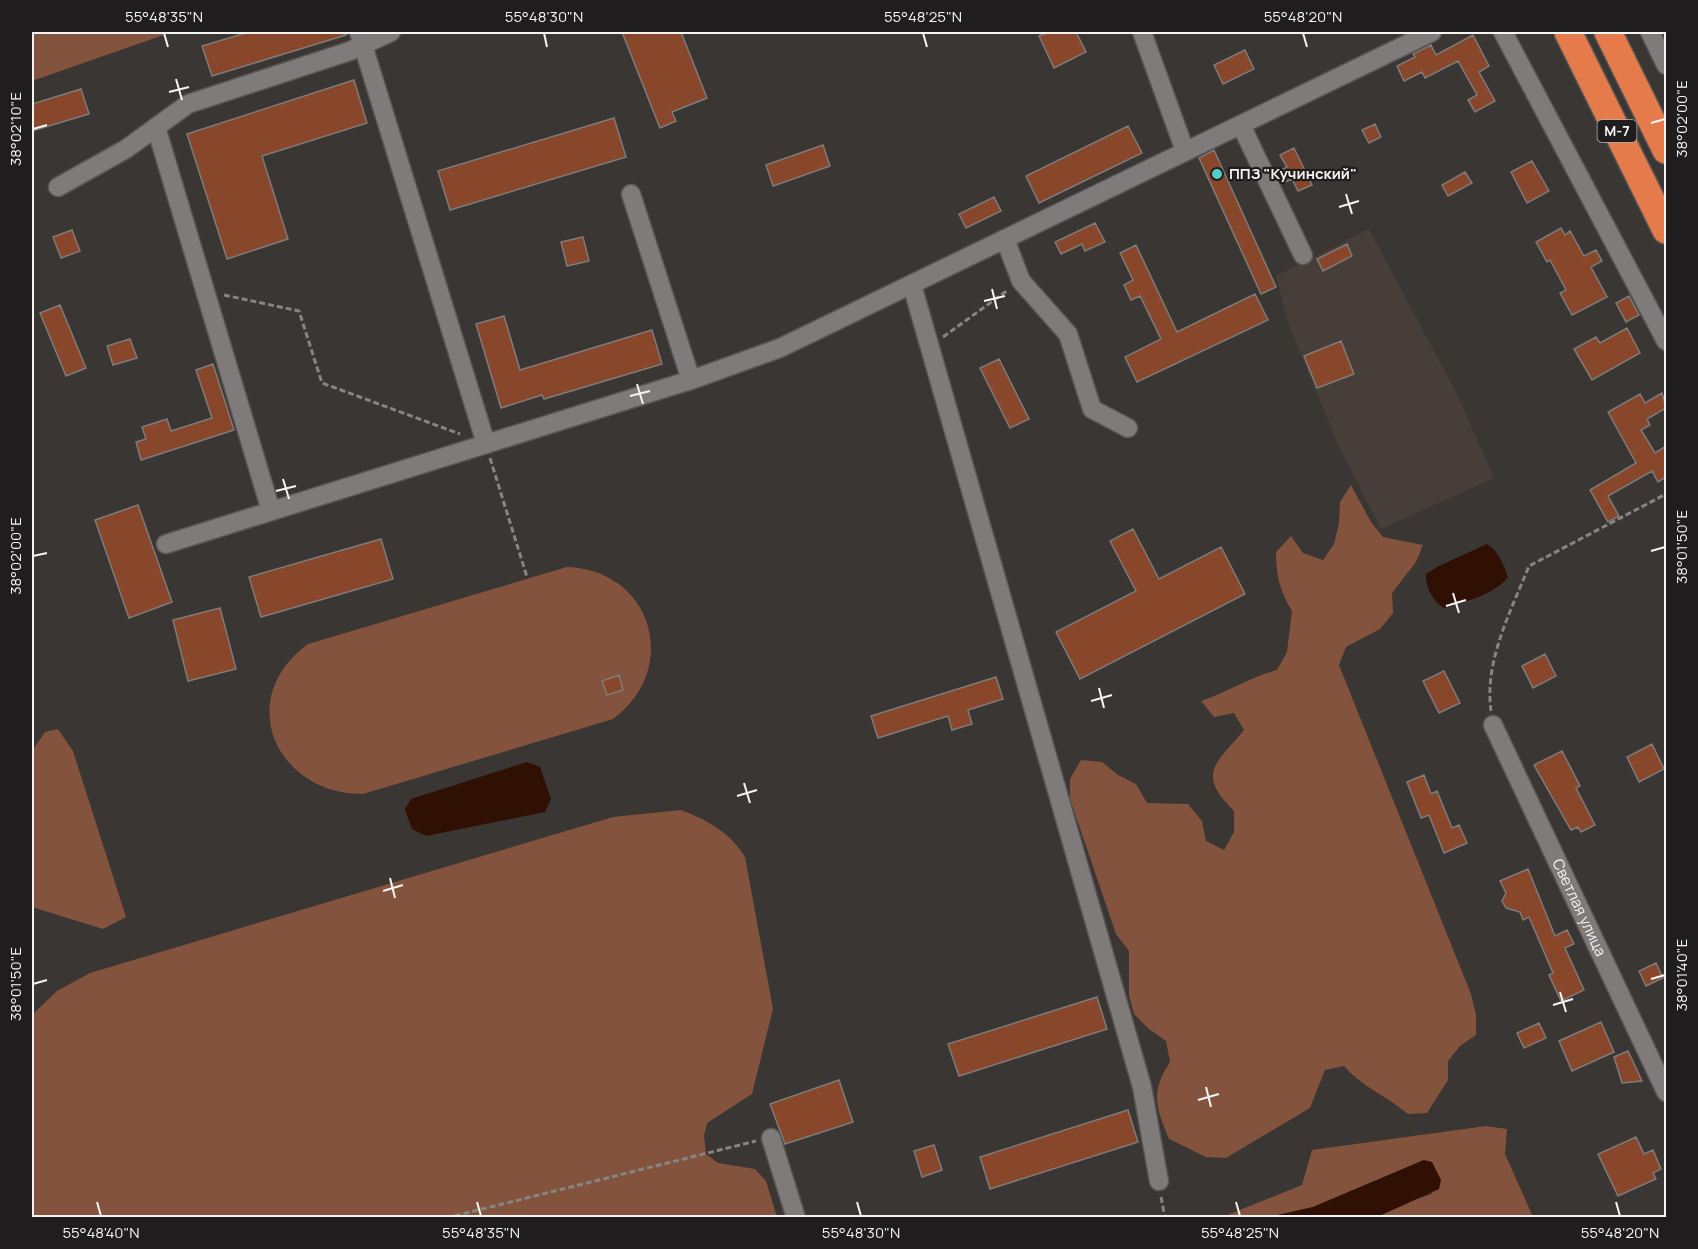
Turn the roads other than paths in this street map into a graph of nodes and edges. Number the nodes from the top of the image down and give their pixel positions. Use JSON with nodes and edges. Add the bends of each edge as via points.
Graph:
{"nodes":[{"id":1,"x":391,"y":32,"type":"edge"},
{"id":2,"x":1142,"y":32,"type":"edge"},
{"id":3,"x":1432,"y":32,"type":"edge"},
{"id":4,"x":1503,"y":32,"type":"edge"},
{"id":5,"x":1568,"y":32,"type":"edge"},
{"id":6,"x":1608,"y":32,"type":"edge"},
{"id":7,"x":1650,"y":32,"type":"edge"},
{"id":8,"x":361,"y":38,"type":"edge"},
{"id":9,"x":1666,"y":65,"type":"edge"},
{"id":10,"x":1241,"y":125,"type":"junction"},
{"id":11,"x":156,"y":127,"type":"junction"},
{"id":12,"x":1666,"y":150,"type":"edge"},
{"id":13,"x":1185,"y":151,"type":"junction"},
{"id":14,"x":58,"y":187,"type":"dead end"},
{"id":15,"x":631,"y":194,"type":"dead end"},
{"id":16,"x":1666,"y":230,"type":"edge"},
{"id":17,"x":1005,"y":239,"type":"junction"},
{"id":18,"x":1302,"y":255,"type":"dead end"},
{"id":19,"x":912,"y":285,"type":"junction"},
{"id":20,"x":1666,"y":341,"type":"edge"},
{"id":21,"x":691,"y":380,"type":"junction"},
{"id":22,"x":1128,"y":428,"type":"dead end"},
{"id":23,"x":486,"y":444,"type":"junction"},
{"id":24,"x":271,"y":512,"type":"junction"},
{"id":25,"x":166,"y":544,"type":"dead end"},
{"id":26,"x":1493,"y":725,"type":"road end"},
{"id":27,"x":1666,"y":1092,"type":"edge"},
{"id":28,"x":771,"y":1138,"type":"road end"},
{"id":29,"x":1159,"y":1181,"type":"road end"},
{"id":30,"x":796,"y":1218,"type":"edge"}],
"edges":[{"from":1,"to":8,"type":"street"},
{"from":2,"to":13,"type":"street"},
{"from":3,"to":10,"type":"street"},
{"from":4,"to":20,"type":"street"},
{"from":5,"to":16,"type":"highway","number":"М-7"},
{"from":6,"to":12,"type":"highway","number":"М-7"},
{"from":7,"to":9,"type":"street"},
{"from":8,"to":11,"type":"street","via":[[188,104]]},
{"from":8,"to":23,"type":"street"},
{"from":10,"to":13,"type":"street"},
{"from":10,"to":18,"type":"street"},
{"from":11,"to":14,"type":"street","via":[[126,149]]},
{"from":11,"to":24,"type":"street"},
{"from":13,"to":17,"type":"street"},
{"from":15,"to":21,"type":"street"},
{"from":17,"to":19,"type":"street"},
{"from":17,"to":22,"type":"street","via":[[1021,281],[1068,334],[1092,409]]},
{"from":19,"to":21,"type":"street","via":[[780,348]]},
{"from":19,"to":29,"type":"street","via":[[1142,1087]]},
{"from":21,"to":23,"type":"street"},
{"from":23,"to":24,"type":"street"},
{"from":24,"to":25,"type":"street"},
{"from":26,"to":27,"type":"street","name":"Светлая улица"},
{"from":28,"to":30,"type":"street"}]}
